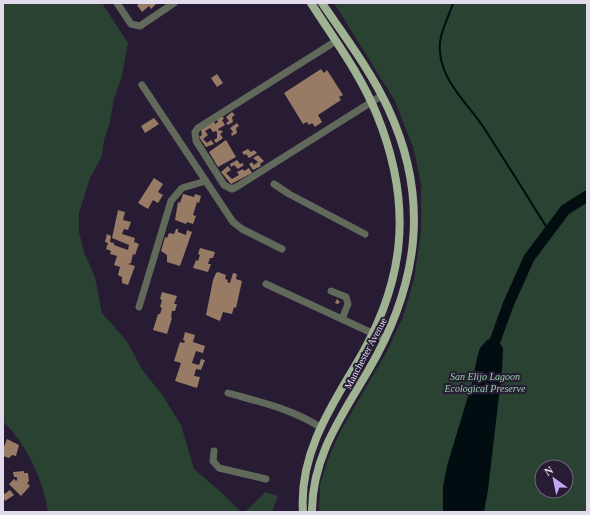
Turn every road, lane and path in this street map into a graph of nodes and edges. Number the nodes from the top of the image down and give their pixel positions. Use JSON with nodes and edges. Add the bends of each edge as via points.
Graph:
{"nodes":[{"id":1,"x":117,"y":3,"type":"edge"},
{"id":2,"x":174,"y":3,"type":"edge"},
{"id":3,"x":311,"y":3,"type":"edge"},
{"id":4,"x":322,"y":3,"type":"edge"},
{"id":5,"x":336,"y":42,"type":"junction"},
{"id":6,"x":142,"y":85,"type":"dead end"},
{"id":7,"x":381,"y":96,"type":"junction"},
{"id":8,"x":371,"y":102,"type":"junction"},
{"id":9,"x":206,"y":181,"type":"junction"},
{"id":10,"x":274,"y":184,"type":"dead end"},
{"id":11,"x":365,"y":234,"type":"dead end"},
{"id":12,"x":282,"y":248,"type":"dead end"},
{"id":13,"x":266,"y":284,"type":"dead end"},
{"id":14,"x":331,"y":291,"type":"dead end"},
{"id":15,"x":139,"y":307,"type":"dead end"},
{"id":16,"x":342,"y":318,"type":"junction"},
{"id":17,"x":374,"y":332,"type":"junction"},
{"id":18,"x":385,"y":339,"type":"junction"},
{"id":19,"x":228,"y":393,"type":"dead end"},
{"id":20,"x":320,"y":427,"type":"junction"},
{"id":21,"x":214,"y":451,"type":"dead end"},
{"id":22,"x":266,"y":479,"type":"dead end"},
{"id":23,"x":303,"y":512,"type":"edge"},
{"id":24,"x":312,"y":512,"type":"edge"}],
"edges":[{"from":1,"to":2,"type":"street","via":[[131,24],[140,26]]},
{"from":3,"to":5,"type":"main road","name":"Manchester Avenue"},
{"from":4,"to":7,"type":"main road","name":"Manchester Avenue"},
{"from":5,"to":8,"type":"main road","name":"Manchester Avenue"},
{"from":5,"to":8,"type":"street","via":[[198,128],[195,132],[196,141],[224,185],[232,189]]},
{"from":6,"to":9,"type":"street"},
{"from":7,"to":8,"type":"street"},
{"from":7,"to":18,"type":"main road","name":"Manchester Avenue","via":[[405,152],[413,189],[414,239],[408,274]]},
{"from":8,"to":17,"type":"main road","name":"Manchester Avenue","via":[[391,153],[400,216],[399,248],[391,289]]},
{"from":9,"to":12,"type":"street","via":[[233,222]]},
{"from":9,"to":15,"type":"street","via":[[182,188],[171,201]]},
{"from":10,"to":11,"type":"street"},
{"from":13,"to":16,"type":"street"},
{"from":14,"to":16,"type":"street","via":[[346,297],[348,304]]},
{"from":16,"to":17,"type":"street"},
{"from":17,"to":18,"type":"street"},
{"from":17,"to":20,"type":"main road","name":"Manchester Avenue"},
{"from":18,"to":24,"type":"main road","name":"Manchester Avenue","via":[[324,447],[316,474]]},
{"from":19,"to":20,"type":"street","via":[[288,411]]},
{"from":20,"to":23,"type":"main road","name":"Manchester Avenue","via":[[304,477]]},
{"from":21,"to":22,"type":"street","via":[[214,461],[219,468]]}]}
